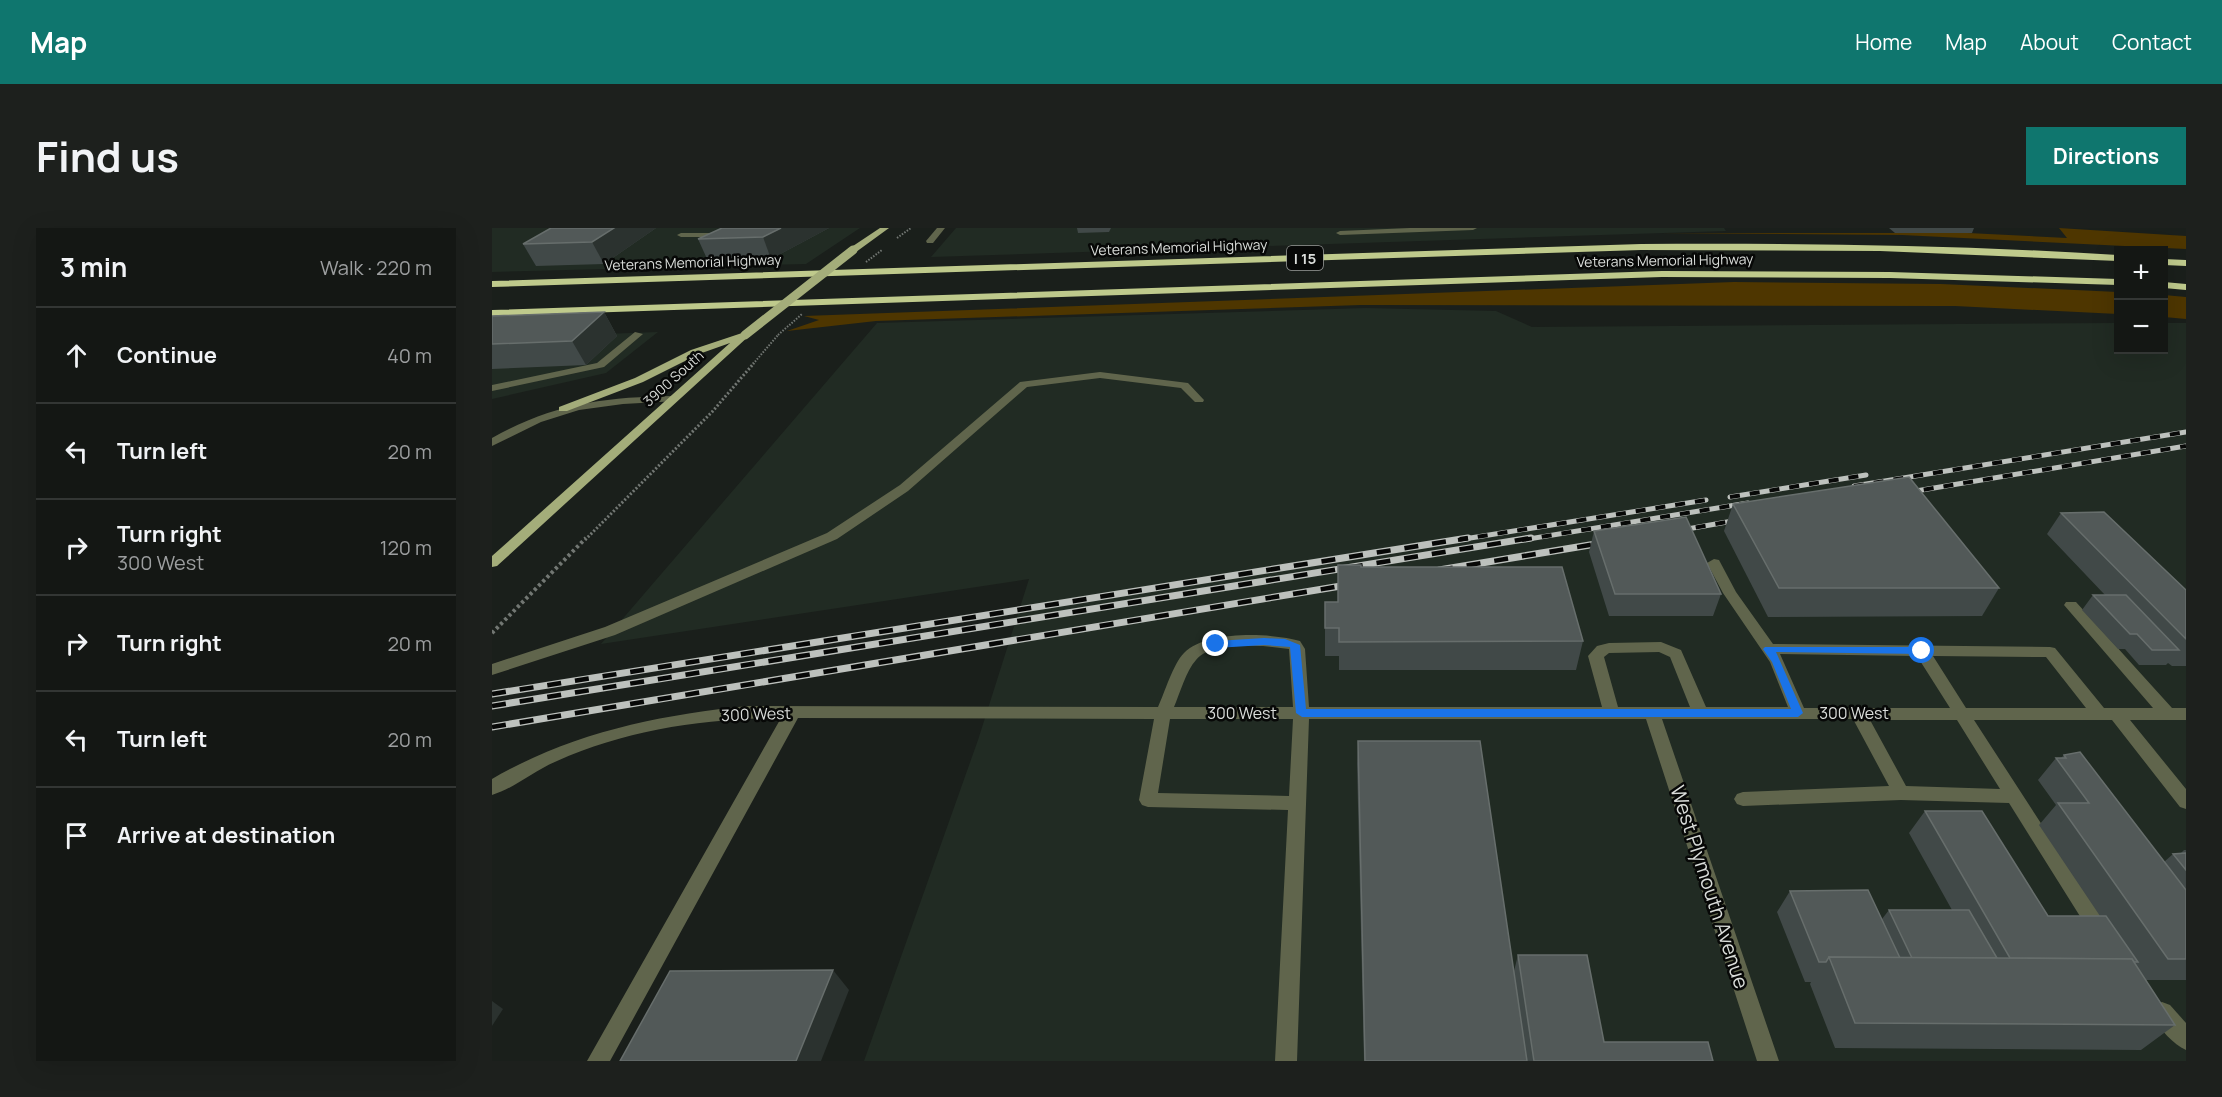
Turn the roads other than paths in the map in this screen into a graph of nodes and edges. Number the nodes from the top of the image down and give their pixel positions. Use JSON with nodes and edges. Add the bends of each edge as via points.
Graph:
{"nodes":[{"id":1,"x":738,"y":228,"type":"edge"},
{"id":2,"x":885,"y":228,"type":"edge"},
{"id":3,"x":941,"y":228,"type":"edge"},
{"id":4,"x":1473,"y":228,"type":"edge"},
{"id":5,"x":1340,"y":233,"type":"dead end"},
{"id":6,"x":681,"y":235,"type":"dead end"},
{"id":7,"x":930,"y":241,"type":"dead end"},
{"id":8,"x":2114,"y":258,"type":"edge"},
{"id":9,"x":2168,"y":262,"type":"edge"},
{"id":10,"x":2186,"y":263,"type":"edge"},
{"id":11,"x":2114,"y":282,"type":"edge"},
{"id":12,"x":492,"y":284,"type":"edge"},
{"id":13,"x":2168,"y":285,"type":"edge"},
{"id":14,"x":2186,"y":287,"type":"edge"},
{"id":15,"x":492,"y":313,"type":"edge"},
{"id":16,"x":638,"y":334,"type":"dead end"},
{"id":17,"x":745,"y":335,"type":"junction"},
{"id":18,"x":492,"y":388,"type":"edge"},
{"id":19,"x":673,"y":399,"type":"junction"},
{"id":20,"x":1199,"y":400,"type":"dead end"},
{"id":21,"x":563,"y":409,"type":"junction"},
{"id":22,"x":492,"y":443,"type":"edge"},
{"id":23,"x":492,"y":563,"type":"edge"},
{"id":24,"x":1714,"y":563,"type":"dead end"},
{"id":25,"x":2071,"y":604,"type":"dead end"},
{"id":26,"x":1768,"y":649,"type":"junction"},
{"id":27,"x":1922,"y":651,"type":"junction"},
{"id":28,"x":492,"y":670,"type":"edge"},
{"id":29,"x":794,"y":712,"type":"junction"},
{"id":30,"x":1163,"y":713,"type":"junction"},
{"id":31,"x":1302,"y":713,"type":"junction"},
{"id":32,"x":1612,"y":713,"type":"junction"},
{"id":33,"x":1652,"y":713,"type":"junction"},
{"id":34,"x":1700,"y":713,"type":"junction"},
{"id":35,"x":1798,"y":713,"type":"junction"},
{"id":36,"x":1858,"y":713,"type":"junction"},
{"id":37,"x":1960,"y":714,"type":"junction"},
{"id":38,"x":2108,"y":714,"type":"junction"},
{"id":39,"x":2168,"y":714,"type":"junction"},
{"id":40,"x":2186,"y":714,"type":"edge"},
{"id":41,"x":492,"y":788,"type":"edge"},
{"id":42,"x":1901,"y":793,"type":"junction"},
{"id":43,"x":2013,"y":796,"type":"junction"},
{"id":44,"x":1743,"y":799,"type":"dead end"},
{"id":45,"x":2186,"y":802,"type":"edge"},
{"id":46,"x":1298,"y":803,"type":"junction"},
{"id":47,"x":2112,"y":949,"type":"edge"},
{"id":48,"x":2146,"y":995,"type":"edge"},
{"id":49,"x":2186,"y":1039,"type":"edge"},
{"id":50,"x":598,"y":1061,"type":"edge"},
{"id":51,"x":1286,"y":1061,"type":"edge"},
{"id":52,"x":1768,"y":1061,"type":"edge"}],
"edges":[{"from":1,"to":6,"type":"street","via":[[724,235]]},
{"from":2,"to":17,"type":"main road","name":"3900 South","bridge":true},
{"from":3,"to":7,"type":"street"},
{"from":4,"to":5,"type":"street"},
{"from":8,"to":12,"type":"highway","name":"Veterans Memorial Highway","number":"I 15","via":[[1819,246],[1641,247]]},
{"from":9,"to":10,"type":"highway"},
{"from":11,"to":15,"type":"highway","name":"Veterans Memorial Highway","number":"I 15","via":[[1860,273],[1662,274]]},
{"from":13,"to":14,"type":"highway"},
{"from":16,"to":18,"type":"street","via":[[600,365]]},
{"from":17,"to":19,"type":"main road","name":"3900 South"},
{"from":17,"to":21,"type":"main road","via":[[719,342],[639,380]]},
{"from":19,"to":21,"type":"street","via":[[602,401]]},
{"from":19,"to":23,"type":"main road","name":"3900 South"},
{"from":20,"to":28,"type":"street","via":[[1184,385],[1100,375],[1024,384],[904,488],[832,536],[610,632]]},
{"from":21,"to":22,"type":"street"},
{"from":24,"to":26,"type":"street"},
{"from":25,"to":39,"type":"street"},
{"from":26,"to":27,"type":"street"},
{"from":26,"to":35,"type":"street","via":[[1777,661]]},
{"from":27,"to":37,"type":"street"},
{"from":27,"to":38,"type":"street","via":[[2050,652]]},
{"from":29,"to":30,"type":"street","name":"300 West"},
{"from":29,"to":41,"type":"street","name":"300 West","via":[[688,718],[630,729],[556,755]]},
{"from":29,"to":50,"type":"street"},
{"from":30,"to":31,"type":"street","name":"300 West"},
{"from":30,"to":31,"type":"street","via":[[1188,658],[1202,648],[1264,642],[1295,645]]},
{"from":30,"to":46,"type":"street","via":[[1148,800]]},
{"from":31,"to":32,"type":"street","name":"300 West"},
{"from":31,"to":46,"type":"street"},
{"from":32,"to":33,"type":"street","name":"300 West"},
{"from":32,"to":34,"type":"street","via":[[1596,656],[1608,648],[1661,647],[1676,654]]},
{"from":33,"to":34,"type":"street","name":"300 West"},
{"from":33,"to":52,"type":"street","name":"West Plymouth Avenue"},
{"from":34,"to":35,"type":"street","name":"300 West"},
{"from":35,"to":36,"type":"street","name":"300 West"},
{"from":36,"to":37,"type":"street","name":"300 West"},
{"from":36,"to":42,"type":"street"},
{"from":37,"to":38,"type":"street","name":"300 West"},
{"from":37,"to":43,"type":"street"},
{"from":38,"to":39,"type":"street","name":"300 West"},
{"from":38,"to":45,"type":"street"},
{"from":39,"to":40,"type":"street","name":"300 West"},
{"from":42,"to":43,"type":"street"},
{"from":42,"to":44,"type":"street"},
{"from":43,"to":47,"type":"street"},
{"from":46,"to":51,"type":"street"},
{"from":48,"to":49,"type":"street"}]}
